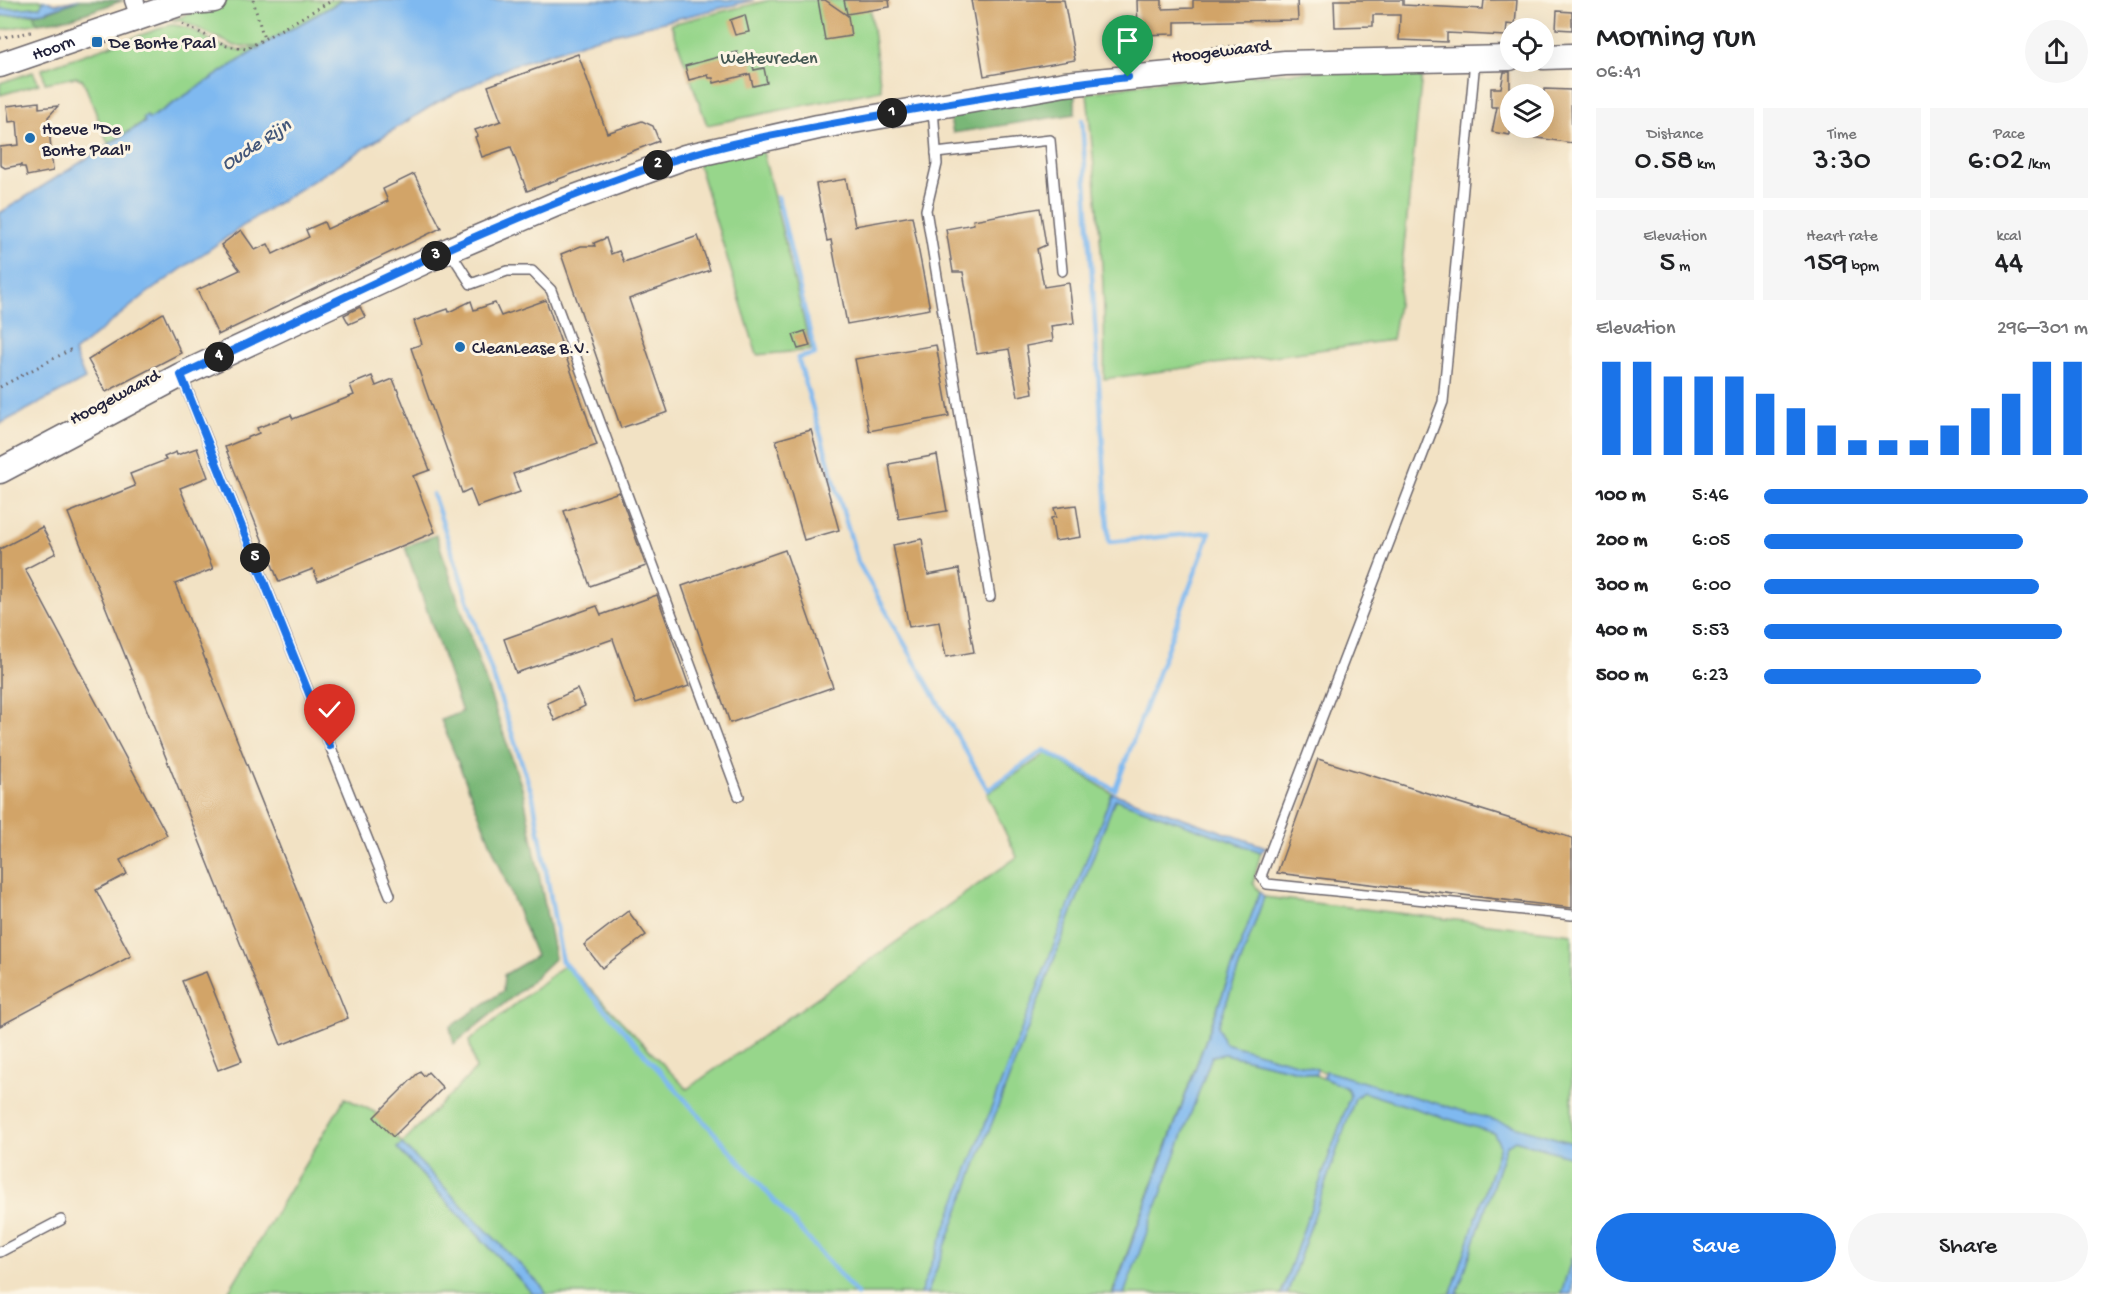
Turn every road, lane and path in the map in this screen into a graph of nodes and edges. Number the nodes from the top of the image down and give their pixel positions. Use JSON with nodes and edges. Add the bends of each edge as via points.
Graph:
{"nodes":[{"id":1,"x":213,"y":0,"type":"edge"},
{"id":2,"x":253,"y":0,"type":"edge"},
{"id":3,"x":333,"y":0,"type":"edge"},
{"id":4,"x":137,"y":9,"type":"edge"},
{"id":5,"x":181,"y":23,"type":"dead end"},
{"id":6,"x":264,"y":39,"type":"junction"},
{"id":7,"x":1264,"y":44,"type":"dead end"},
{"id":8,"x":1202,"y":50,"type":"dead end"},
{"id":9,"x":1572,"y":56,"type":"edge"},
{"id":10,"x":1554,"y":57,"type":"edge"},
{"id":11,"x":1500,"y":58,"type":"edge"},
{"id":12,"x":1475,"y":59,"type":"junction"},
{"id":13,"x":0,"y":65,"type":"edge"},
{"id":14,"x":933,"y":106,"type":"junction"},
{"id":15,"x":936,"y":153,"type":"junction"},
{"id":16,"x":449,"y":250,"type":"junction"},
{"id":17,"x":1062,"y":271,"type":"dead end"},
{"id":18,"x":74,"y":352,"type":"dead end"},
{"id":19,"x":181,"y":375,"type":"junction"},
{"id":20,"x":0,"y":387,"type":"edge"},
{"id":21,"x":0,"y":471,"type":"edge"},
{"id":22,"x":990,"y":597,"type":"dead end"},
{"id":23,"x":739,"y":796,"type":"dead end"},
{"id":24,"x":390,"y":895,"type":"dead end"},
{"id":25,"x":1572,"y":915,"type":"edge"},
{"id":26,"x":61,"y":1220,"type":"dead end"},
{"id":27,"x":0,"y":1251,"type":"edge"}],
"edges":[{"from":1,"to":4,"type":"street","name":"Hoorn"},
{"from":2,"to":6,"type":"path"},
{"from":3,"to":6,"type":"path"},
{"from":4,"to":13,"type":"street","name":"Hoorn"},
{"from":5,"to":6,"type":"path","via":[[234,48],[246,49]]},
{"from":7,"to":8,"type":"path","name":"Hoogewaard"},
{"from":9,"to":10,"type":"street"},
{"from":11,"to":12,"type":"street","name":"Hoogewaard"},
{"from":12,"to":14,"type":"street","name":"Hoogewaard","via":[[1285,63],[1191,70],[1065,84]]},
{"from":12,"to":25,"type":"lane","via":[[1443,402],[1261,876],[1267,884]]},
{"from":14,"to":15,"type":"lane"},
{"from":14,"to":16,"type":"street","name":"Hoogewaard","via":[[818,126],[664,163]]},
{"from":15,"to":17,"type":"lane","via":[[1050,140]]},
{"from":15,"to":22,"type":"lane","via":[[926,210]]},
{"from":16,"to":19,"type":"street","name":"Hoogewaard"},
{"from":16,"to":23,"type":"lane","via":[[471,284],[507,271],[532,271],[551,290]]},
{"from":18,"to":20,"type":"path","via":[[70,350]]},
{"from":19,"to":21,"type":"street","name":"Hoogewaard"},
{"from":19,"to":24,"type":"lane"},
{"from":26,"to":27,"type":"lane"}]}
